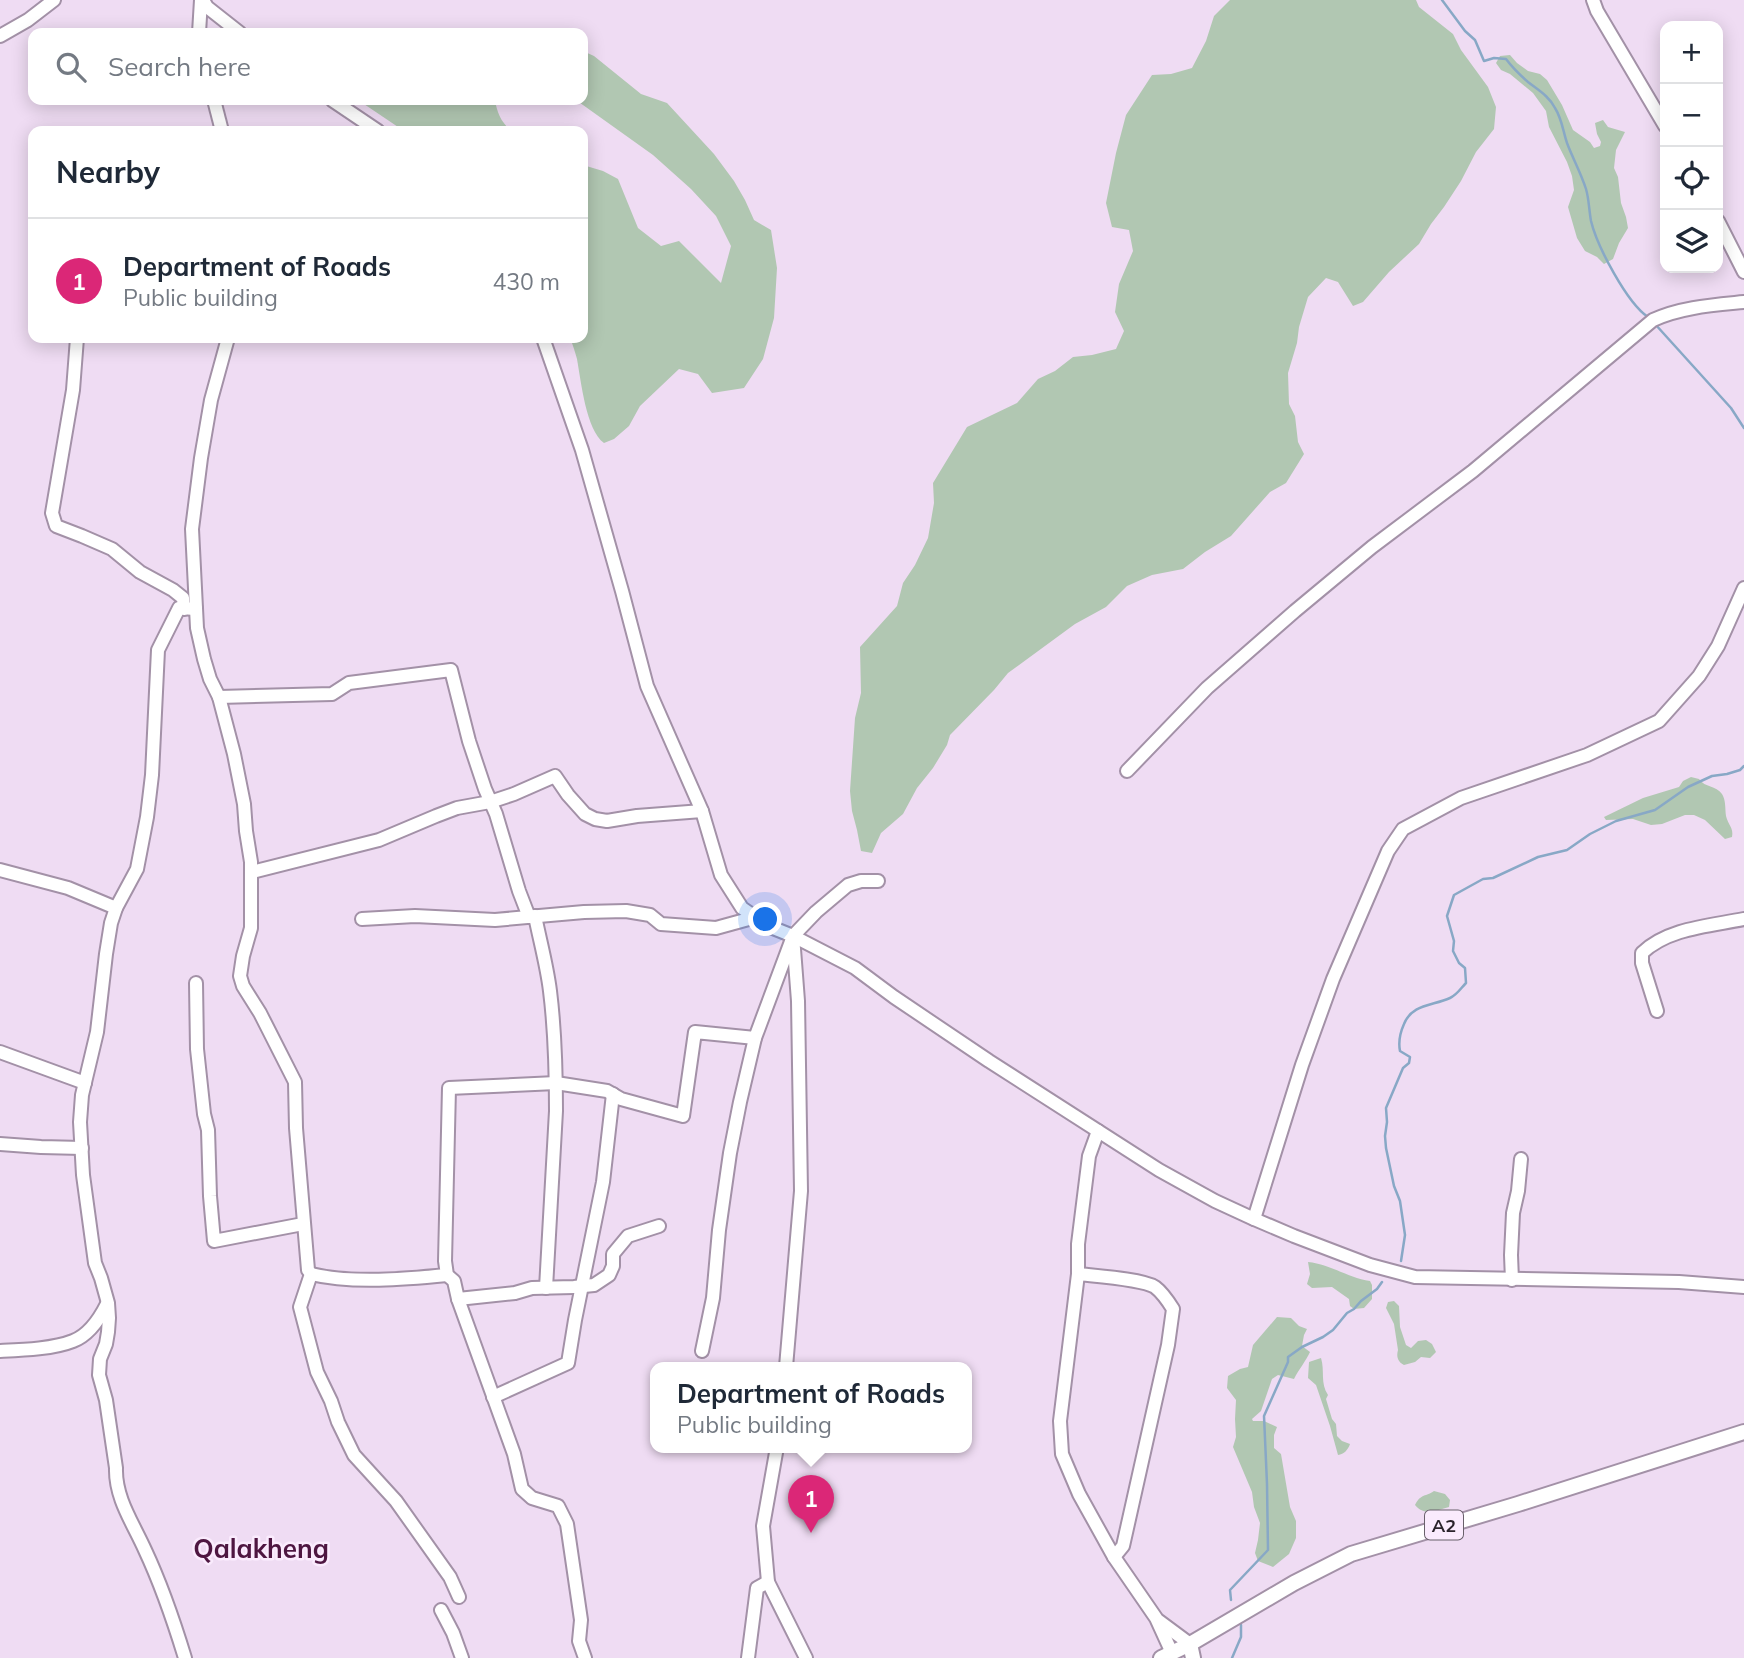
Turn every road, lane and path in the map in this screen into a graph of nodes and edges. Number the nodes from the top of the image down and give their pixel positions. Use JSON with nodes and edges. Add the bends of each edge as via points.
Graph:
{"nodes":[{"id":1,"x":54,"y":0,"type":"edge"},
{"id":2,"x":202,"y":0,"type":"edge"},
{"id":3,"x":1593,"y":0,"type":"edge"},
{"id":4,"x":199,"y":28,"type":"edge"},
{"id":5,"x":234,"y":28,"type":"edge"},
{"id":6,"x":0,"y":36,"type":"edge"},
{"id":7,"x":215,"y":105,"type":"edge"},
{"id":8,"x":339,"y":105,"type":"edge"},
{"id":9,"x":1660,"y":118,"type":"edge"},
{"id":10,"x":221,"y":126,"type":"edge"},
{"id":11,"x":371,"y":126,"type":"edge"},
{"id":12,"x":1723,"y":231,"type":"edge"},
{"id":13,"x":1744,"y":272,"type":"edge"},
{"id":14,"x":1744,"y":302,"type":"edge"},
{"id":15,"x":77,"y":343,"type":"edge"},
{"id":16,"x":227,"y":343,"type":"edge"},
{"id":17,"x":545,"y":343,"type":"edge"},
{"id":18,"x":1744,"y":588,"type":"edge"},
{"id":19,"x":190,"y":609,"type":"junction"},
{"id":20,"x":219,"y":697,"type":"junction"},
{"id":21,"x":1127,"y":771,"type":"dead end"},
{"id":22,"x":490,"y":802,"type":"junction"},
{"id":23,"x":702,"y":811,"type":"junction"},
{"id":24,"x":0,"y":870,"type":"edge"},
{"id":25,"x":252,"y":872,"type":"junction"},
{"id":26,"x":878,"y":881,"type":"dead end"},
{"id":27,"x":116,"y":908,"type":"junction"},
{"id":28,"x":532,"y":917,"type":"junction"},
{"id":29,"x":756,"y":918,"type":"junction"},
{"id":30,"x":362,"y":919,"type":"dead end"},
{"id":31,"x":1744,"y":919,"type":"edge"},
{"id":32,"x":793,"y":936,"type":"junction"},
{"id":33,"x":196,"y":983,"type":"dead end"},
{"id":34,"x":1657,"y":1011,"type":"dead end"},
{"id":35,"x":755,"y":1038,"type":"junction"},
{"id":36,"x":0,"y":1052,"type":"edge"},
{"id":37,"x":85,"y":1083,"type":"junction"},
{"id":38,"x":556,"y":1083,"type":"junction"},
{"id":39,"x":613,"y":1094,"type":"junction"},
{"id":40,"x":1098,"y":1131,"type":"junction"},
{"id":41,"x":0,"y":1144,"type":"edge"},
{"id":42,"x":82,"y":1149,"type":"junction"},
{"id":43,"x":1521,"y":1159,"type":"dead end"},
{"id":44,"x":1254,"y":1219,"type":"junction"},
{"id":45,"x":303,"y":1224,"type":"junction"},
{"id":46,"x":659,"y":1226,"type":"dead end"},
{"id":47,"x":311,"y":1274,"type":"junction"},
{"id":48,"x":1078,"y":1274,"type":"junction"},
{"id":49,"x":447,"y":1275,"type":"junction"},
{"id":50,"x":1512,"y":1280,"type":"junction"},
{"id":51,"x":582,"y":1286,"type":"junction"},
{"id":52,"x":1744,"y":1287,"type":"edge"},
{"id":53,"x":546,"y":1288,"type":"junction"},
{"id":54,"x":458,"y":1299,"type":"junction"},
{"id":55,"x":108,"y":1303,"type":"junction"},
{"id":56,"x":0,"y":1351,"type":"edge"},
{"id":57,"x":702,"y":1351,"type":"dead end"},
{"id":58,"x":786,"y":1362,"type":"edge"},
{"id":59,"x":493,"y":1397,"type":"junction"},
{"id":60,"x":1744,"y":1432,"type":"edge"},
{"id":61,"x":776,"y":1453,"type":"edge"},
{"id":62,"x":1114,"y":1557,"type":"junction"},
{"id":63,"x":768,"y":1582,"type":"junction"},
{"id":64,"x":459,"y":1597,"type":"dead end"},
{"id":65,"x":441,"y":1609,"type":"dead end"},
{"id":66,"x":1156,"y":1618,"type":"junction"},
{"id":67,"x":1191,"y":1651,"type":"edge"},
{"id":68,"x":1170,"y":1656,"type":"edge"},
{"id":69,"x":185,"y":1658,"type":"edge"},
{"id":70,"x":462,"y":1658,"type":"edge"},
{"id":71,"x":584,"y":1658,"type":"edge"},
{"id":72,"x":748,"y":1658,"type":"edge"},
{"id":73,"x":806,"y":1658,"type":"edge"}],
"edges":[{"from":1,"to":6,"type":"street"},
{"from":2,"to":4,"type":"street"},
{"from":2,"to":5,"type":"street"},
{"from":3,"to":9,"type":"street"},
{"from":7,"to":10,"type":"street"},
{"from":8,"to":11,"type":"street"},
{"from":12,"to":13,"type":"street"},
{"from":14,"to":21,"type":"street","via":[[1653,320],[1473,471],[1295,611],[1207,688]]},
{"from":15,"to":19,"type":"street","via":[[52,513],[56,526],[112,549],[139,572],[173,590]]},
{"from":16,"to":19,"type":"street","via":[[211,400],[192,529]]},
{"from":17,"to":23,"type":"street","via":[[582,450],[647,686]]},
{"from":18,"to":44,"type":"street","via":[[1699,676],[1659,720],[1587,755],[1461,797],[1403,829],[1388,851],[1333,979]]},
{"from":19,"to":20,"type":"street"},
{"from":19,"to":27,"type":"street","via":[[179,608],[158,650],[147,817],[136,869]]},
{"from":20,"to":22,"type":"street","via":[[332,694],[349,683],[452,670]]},
{"from":20,"to":25,"type":"street","via":[[244,804]]},
{"from":22,"to":23,"type":"street","via":[[555,776],[585,814],[595,819]]},
{"from":22,"to":25,"type":"street","via":[[457,808],[379,839]]},
{"from":22,"to":28,"type":"street"},
{"from":23,"to":29,"type":"street","via":[[721,875],[741,908]]},
{"from":24,"to":27,"type":"street","via":[[68,888]]},
{"from":25,"to":45,"type":"street","via":[[251,928],[240,976],[295,1082]]},
{"from":26,"to":32,"type":"street","via":[[848,885]]},
{"from":27,"to":37,"type":"street"},
{"from":28,"to":29,"type":"street","via":[[626,911],[650,915],[661,924],[716,928]]},
{"from":28,"to":30,"type":"street"},
{"from":28,"to":38,"type":"street","via":[[550,993]]},
{"from":29,"to":32,"type":"street"},
{"from":31,"to":34,"type":"street","via":[[1666,936],[1642,953]]},
{"from":32,"to":35,"type":"street"},
{"from":32,"to":40,"type":"street","via":[[855,968]]},
{"from":32,"to":58,"type":"street","via":[[801,1191]]},
{"from":33,"to":45,"type":"street","via":[[197,1049],[208,1130],[214,1241]]},
{"from":35,"to":39,"type":"street","via":[[695,1032],[683,1116]]},
{"from":35,"to":57,"type":"street","via":[[730,1153]]},
{"from":36,"to":37,"type":"street"},
{"from":37,"to":42,"type":"street"},
{"from":38,"to":39,"type":"street"},
{"from":38,"to":49,"type":"street","via":[[449,1088]]},
{"from":38,"to":53,"type":"street"},
{"from":39,"to":51,"type":"street","via":[[603,1182]]},
{"from":40,"to":44,"type":"street","via":[[1159,1170]]},
{"from":40,"to":48,"type":"street","via":[[1089,1156]]},
{"from":41,"to":42,"type":"street"},
{"from":42,"to":55,"type":"street","via":[[95,1263]]},
{"from":43,"to":50,"type":"street","via":[[1513,1213]]},
{"from":44,"to":50,"type":"street","via":[[1370,1265],[1415,1277]]},
{"from":45,"to":47,"type":"street"},
{"from":46,"to":51,"type":"street","via":[[628,1236],[613,1254],[609,1275],[594,1285]]},
{"from":47,"to":49,"type":"street","via":[[368,1279]]},
{"from":47,"to":64,"type":"street","via":[[300,1307],[317,1371],[338,1422],[354,1455],[396,1501]]},
{"from":48,"to":62,"type":"street","via":[[1060,1421],[1062,1454]]},
{"from":48,"to":62,"type":"street","via":[[1154,1286],[1173,1309],[1123,1546]]},
{"from":49,"to":54,"type":"street","via":[[454,1281]]},
{"from":50,"to":52,"type":"street"},
{"from":51,"to":53,"type":"street"},
{"from":51,"to":59,"type":"street","via":[[568,1363]]},
{"from":53,"to":54,"type":"street"},
{"from":54,"to":59,"type":"street"},
{"from":55,"to":56,"type":"street","via":[[90,1329],[75,1340]]},
{"from":55,"to":69,"type":"street","via":[[108,1332],[99,1375],[115,1479]]},
{"from":59,"to":71,"type":"street","via":[[522,1489],[558,1506],[568,1524]]},
{"from":60,"to":67,"type":"main road","number":"A2","via":[[1351,1554],[1294,1583]]},
{"from":61,"to":63,"type":"street","via":[[763,1526]]},
{"from":62,"to":66,"type":"street"},
{"from":63,"to":72,"type":"street","via":[[757,1588]]},
{"from":63,"to":73,"type":"street"},
{"from":65,"to":70,"type":"street"},
{"from":66,"to":67,"type":"street"},
{"from":66,"to":68,"type":"street"},
{"from":67,"to":68,"type":"main road","number":"A2"}]}
